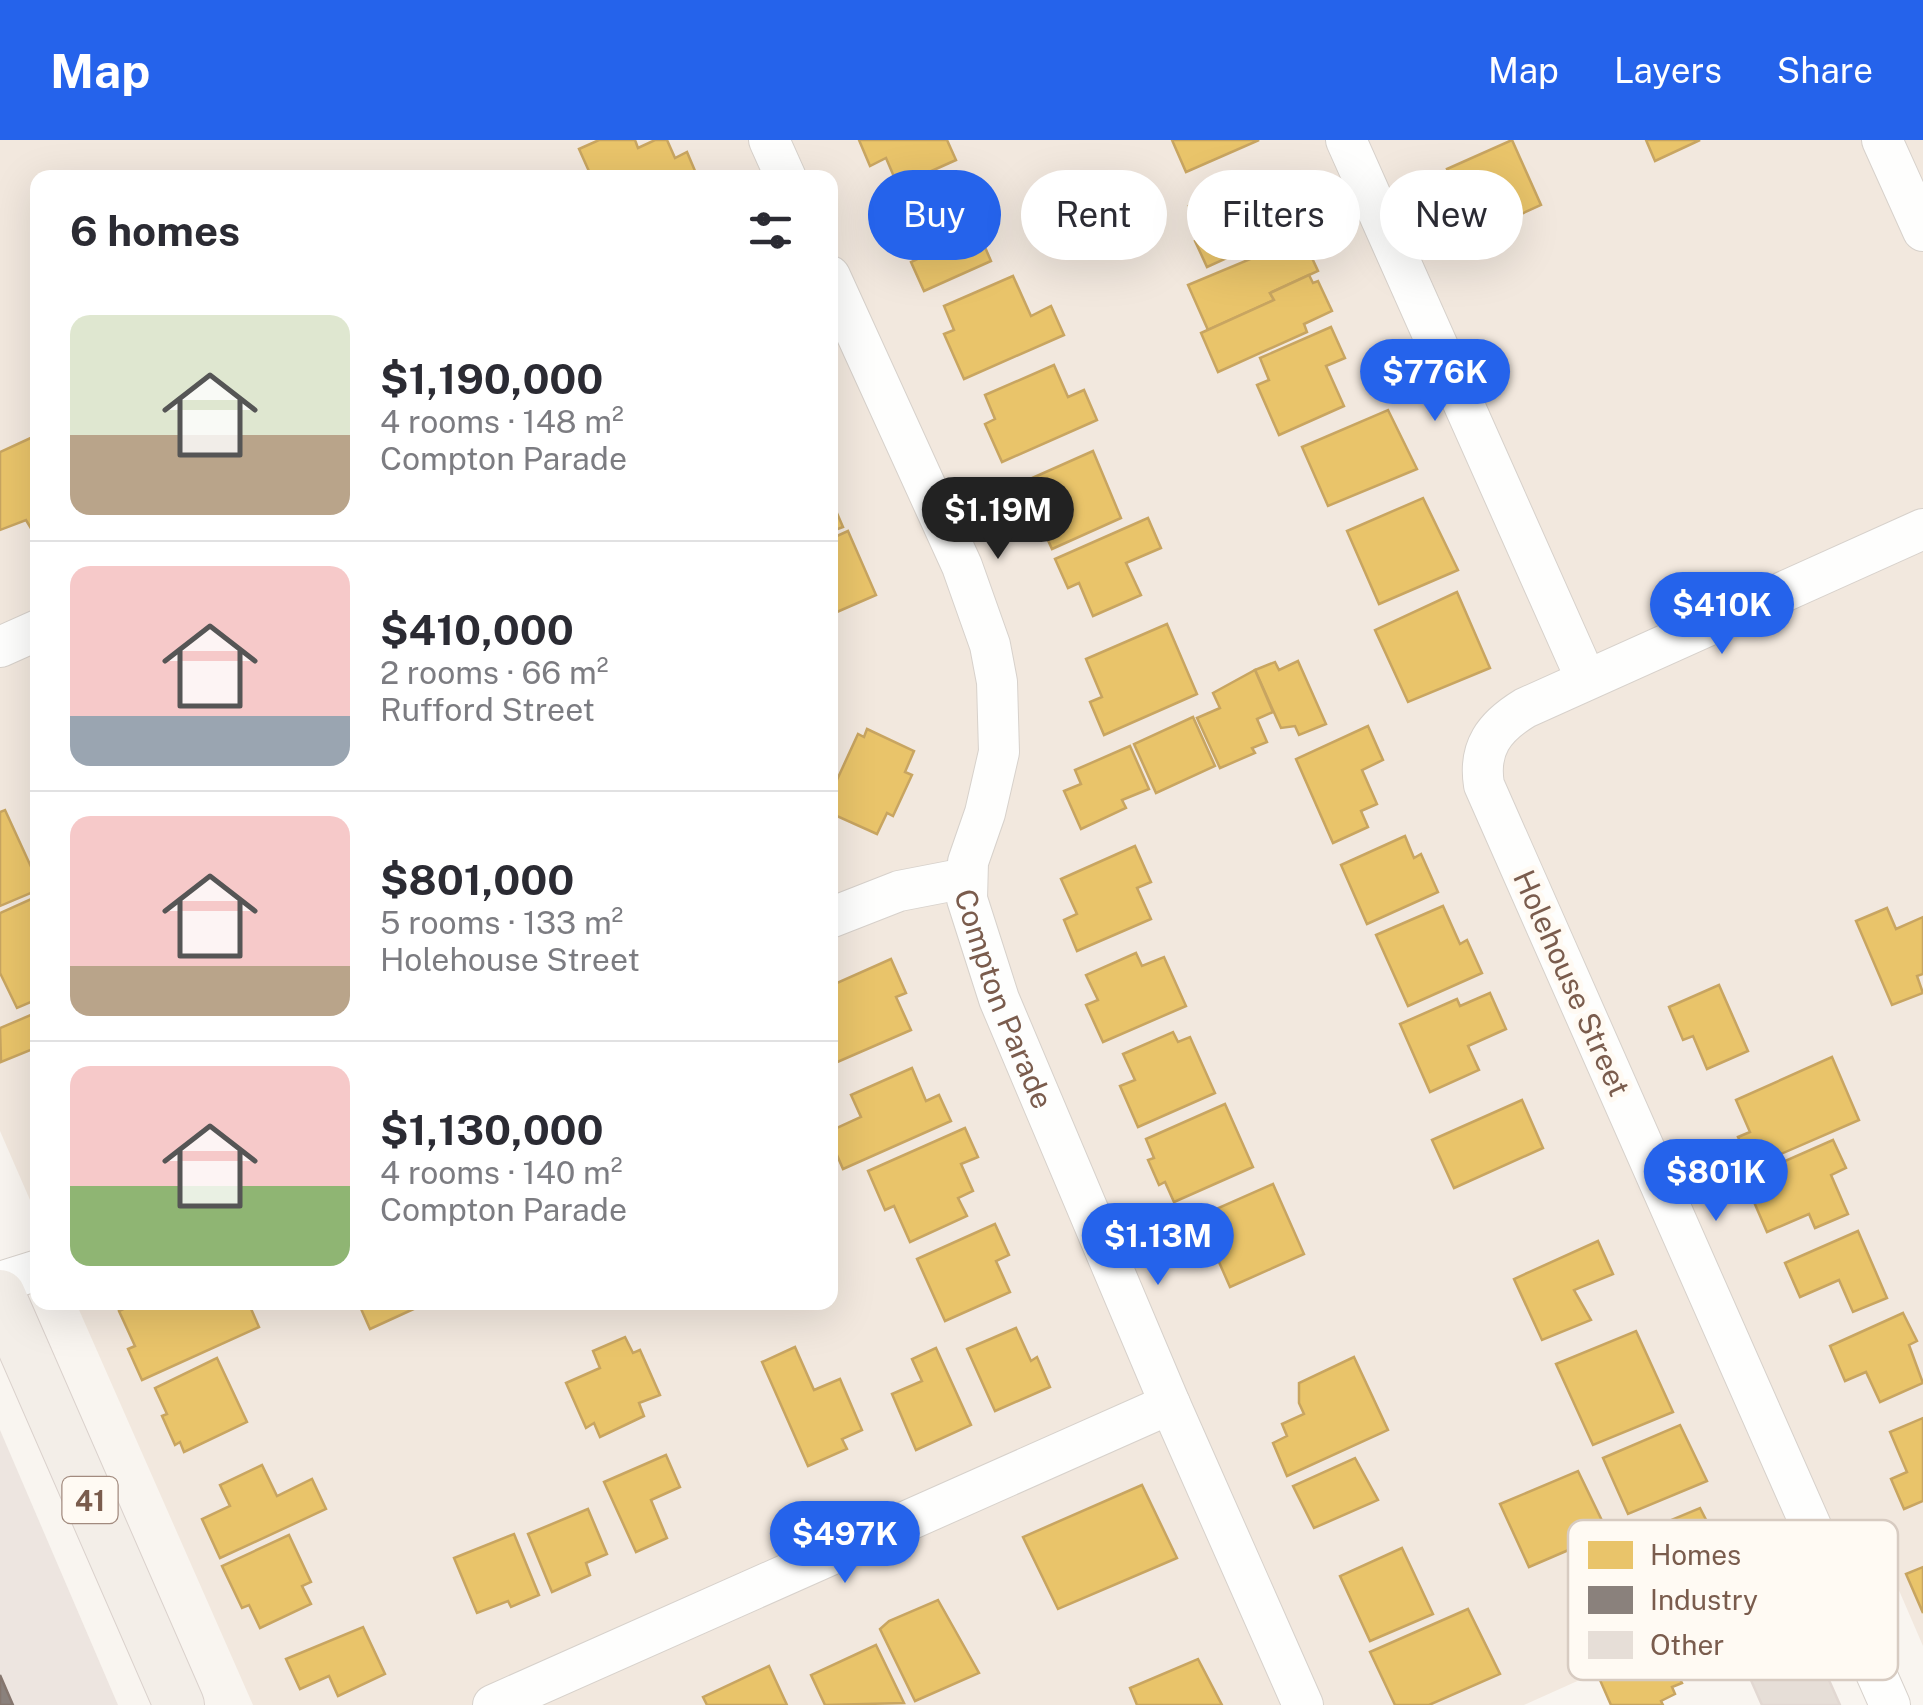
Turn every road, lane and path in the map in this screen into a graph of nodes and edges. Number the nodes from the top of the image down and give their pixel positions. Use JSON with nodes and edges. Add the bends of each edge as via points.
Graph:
{"nodes":[{"id":1,"x":770,"y":140,"type":"edge"},
{"id":2,"x":1346,"y":140,"type":"edge"},
{"id":3,"x":1882,"y":140,"type":"edge"},
{"id":4,"x":783,"y":170,"type":"edge"},
{"id":5,"x":1923,"y":231,"type":"edge"},
{"id":6,"x":838,"y":295,"type":"edge"},
{"id":7,"x":1923,"y":529,"type":"edge"},
{"id":8,"x":30,"y":634,"type":"edge"},
{"id":9,"x":0,"y":647,"type":"edge"},
{"id":10,"x":1586,"y":679,"type":"junction"},
{"id":11,"x":966,"y":878,"type":"junction"},
{"id":12,"x":838,"y":915,"type":"edge"},
{"id":13,"x":30,"y":1273,"type":"edge"},
{"id":14,"x":0,"y":1282,"type":"edge"},
{"id":15,"x":0,"y":1296,"type":"edge"},
{"id":16,"x":1170,"y":1404,"type":"junction"},
{"id":17,"x":1808,"y":1520,"type":"edge"},
{"id":18,"x":1879,"y":1680,"type":"edge"},
{"id":19,"x":179,"y":1705,"type":"edge"},
{"id":20,"x":493,"y":1705,"type":"edge"},
{"id":21,"x":1303,"y":1705,"type":"edge"},
{"id":22,"x":1890,"y":1705,"type":"edge"}],
"edges":[{"from":1,"to":4,"type":"street"},
{"from":2,"to":10,"type":"street"},
{"from":3,"to":5,"type":"street"},
{"from":6,"to":11,"type":"street","name":"Compton Parade","via":[[962,566],[990,645],[999,752]]},
{"from":7,"to":10,"type":"street"},
{"from":8,"to":9,"type":"street"},
{"from":10,"to":17,"type":"street","name":"Holehouse Street","via":[[1510,717],[1489,738],[1484,786]]},
{"from":11,"to":12,"type":"street","via":[[898,891]]},
{"from":11,"to":16,"type":"street","name":"Compton Parade","via":[[966,899],[1015,1041]]},
{"from":13,"to":14,"type":"street"},
{"from":15,"to":19,"type":"main road","number":"41"},
{"from":16,"to":20,"type":"street"},
{"from":16,"to":21,"type":"street","name":"Compton Parade"},
{"from":18,"to":22,"type":"street","name":"Holehouse Street"}]}
